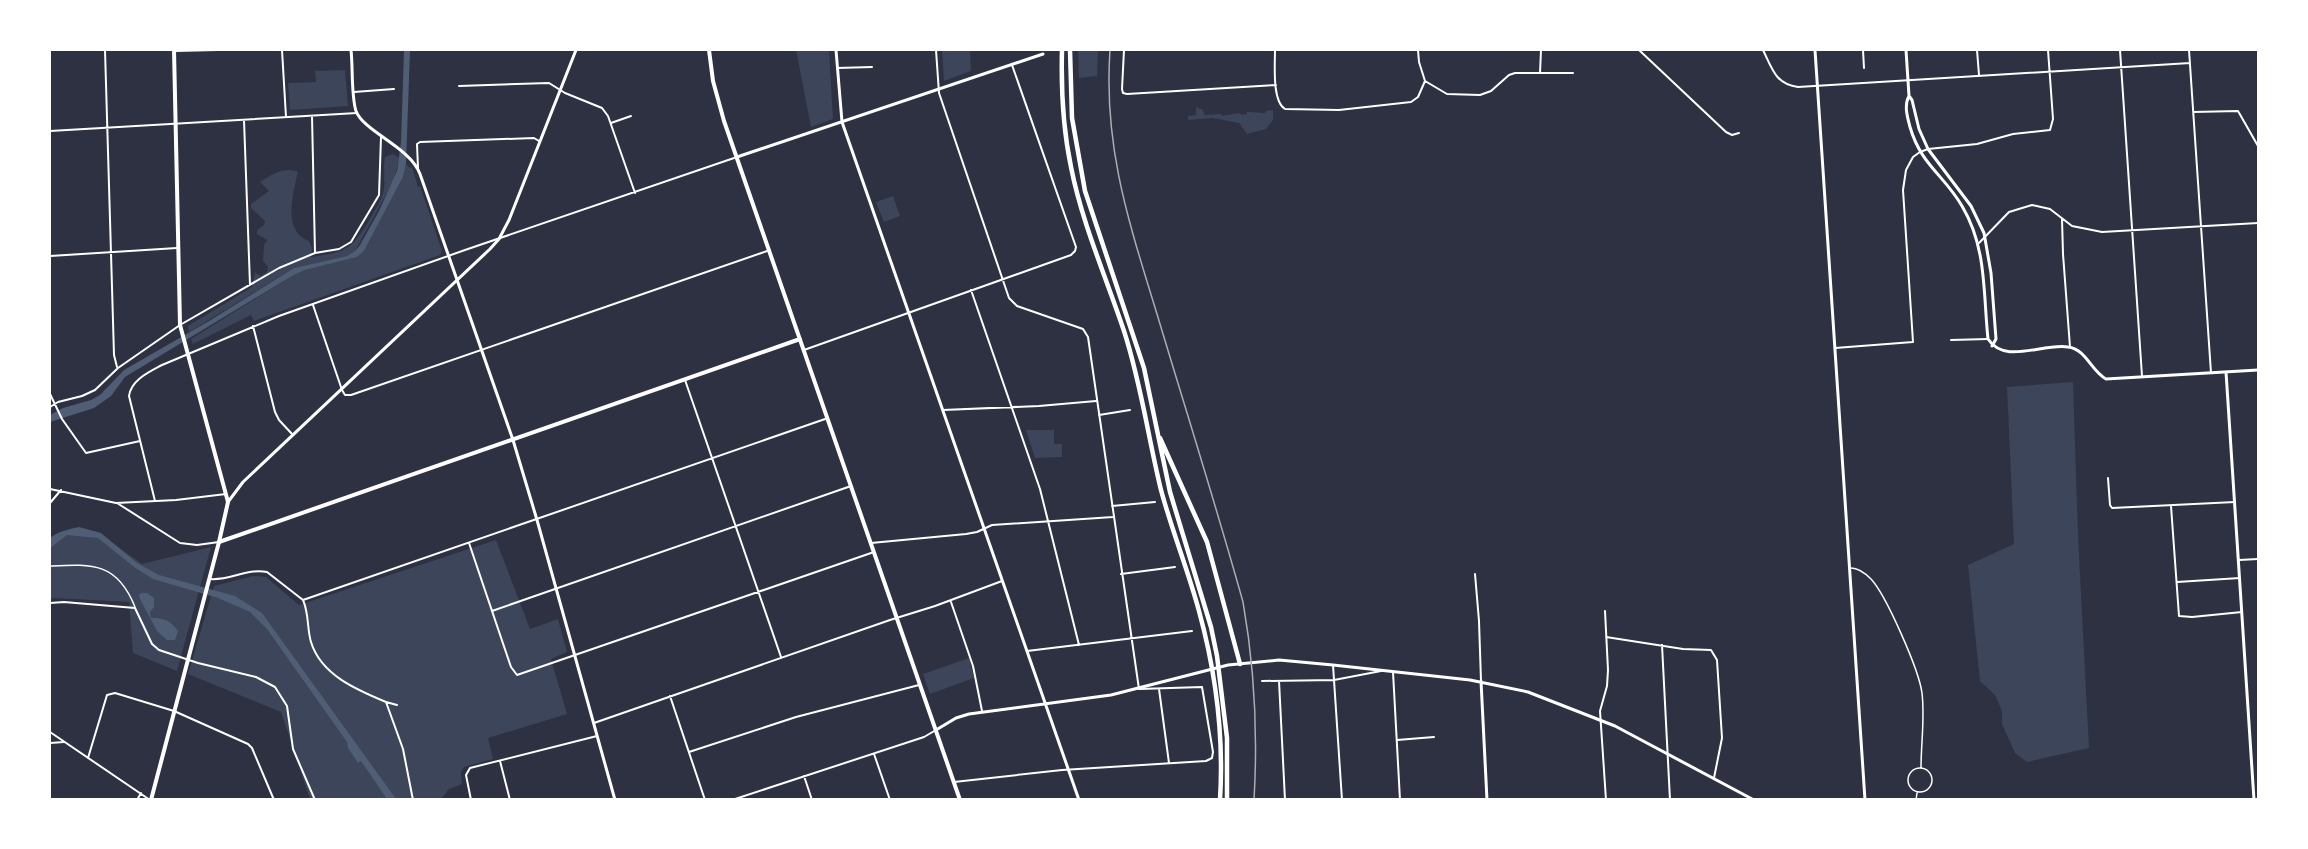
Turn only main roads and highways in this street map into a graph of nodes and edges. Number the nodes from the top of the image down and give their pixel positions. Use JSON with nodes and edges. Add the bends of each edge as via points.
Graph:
{"nodes":[{"id":1,"x":174,"y":50,"type":"edge"},
{"id":2,"x":709,"y":50,"type":"edge"},
{"id":3,"x":1062,"y":50,"type":"edge"},
{"id":4,"x":1070,"y":50,"type":"edge"},
{"id":5,"x":800,"y":339,"type":"junction"},
{"id":6,"x":1157,"y":433,"type":"junction"},
{"id":7,"x":219,"y":542,"type":"junction"},
{"id":8,"x":1240,"y":664,"type":"road end"},
{"id":9,"x":150,"y":800,"type":"edge"},
{"id":10,"x":960,"y":800,"type":"edge"},
{"id":11,"x":1220,"y":800,"type":"edge"},
{"id":12,"x":1227,"y":800,"type":"edge"}],
"edges":[{"from":1,"to":7,"type":"main road","via":[[181,327],[228,502]]},
{"from":2,"to":5,"type":"main road","via":[[716,93]]},
{"from":3,"to":11,"type":"highway","via":[[1066,139],[1078,196],[1125,333],[1161,490],[1211,661],[1221,744]]},
{"from":4,"to":6,"type":"highway","via":[[1074,135],[1085,191],[1144,368]]},
{"from":5,"to":7,"type":"main road"},
{"from":5,"to":10,"type":"main road"},
{"from":6,"to":8,"type":"highway","via":[[1207,542]]},
{"from":6,"to":12,"type":"highway","via":[[1217,656],[1227,738]]},
{"from":7,"to":9,"type":"main road"}]}
